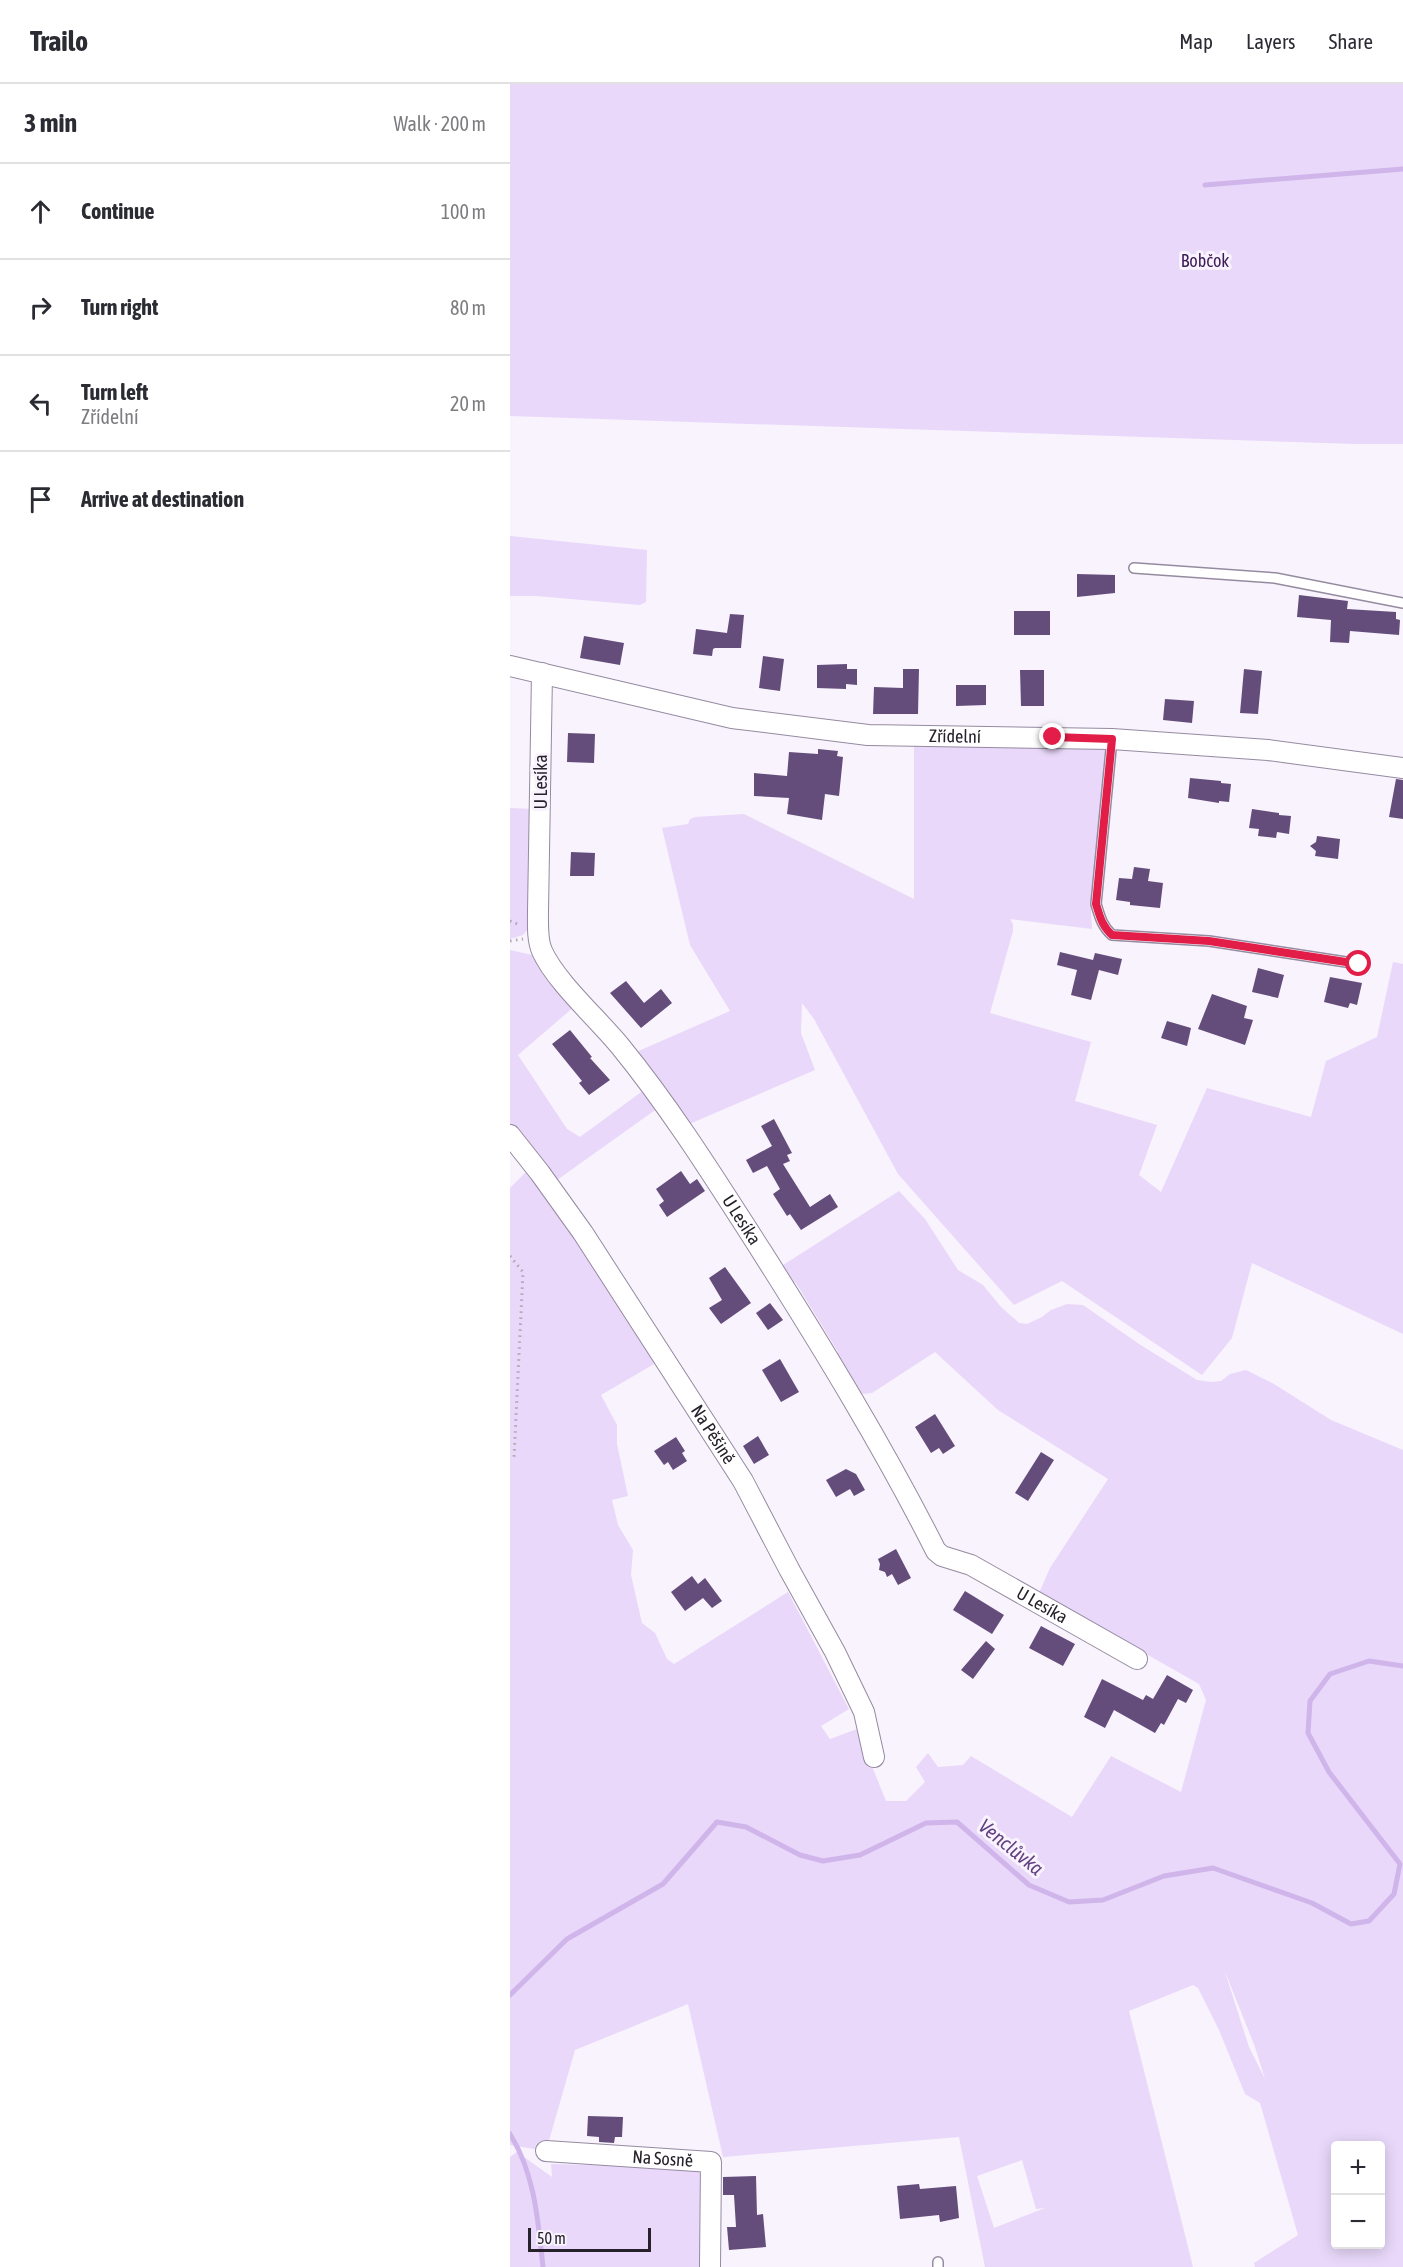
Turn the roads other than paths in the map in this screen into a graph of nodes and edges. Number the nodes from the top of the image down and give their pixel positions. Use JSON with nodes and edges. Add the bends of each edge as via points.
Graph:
{"nodes":[{"id":1,"x":1134,"y":568,"type":"dead end"},
{"id":2,"x":1403,"y":603,"type":"edge"},
{"id":3,"x":510,"y":666,"type":"edge"},
{"id":4,"x":542,"y":673,"type":"junction"},
{"id":5,"x":1112,"y":739,"type":"junction"},
{"id":6,"x":1403,"y":768,"type":"edge"},
{"id":7,"x":1359,"y":964,"type":"dead end"},
{"id":8,"x":510,"y":1135,"type":"edge"},
{"id":9,"x":1137,"y":1659,"type":"dead end"},
{"id":10,"x":874,"y":1757,"type":"dead end"},
{"id":11,"x":546,"y":2151,"type":"dead end"},
{"id":12,"x":710,"y":2267,"type":"edge"}],
"edges":[{"from":1,"to":2,"type":"lane","via":[[1275,578]]},
{"from":3,"to":4,"type":"street","name":"Zřídelní"},
{"from":4,"to":5,"type":"street","name":"Zřídelní","via":[[732,718],[868,735]]},
{"from":4,"to":9,"type":"street","name":"U Lesíka","via":[[538,911],[542,951],[557,975],[672,1112],[850,1394],[936,1551],[972,1565]]},
{"from":5,"to":6,"type":"street","name":"Zřídelní","via":[[1268,750]]},
{"from":5,"to":7,"type":"lane","via":[[1096,904],[1100,919],[1112,935],[1209,941]]},
{"from":8,"to":10,"type":"street","name":"Na Pěšině","via":[[583,1233],[743,1481],[864,1712]]},
{"from":11,"to":12,"type":"street","name":"Na Sosně","via":[[711,2162]]}]}
